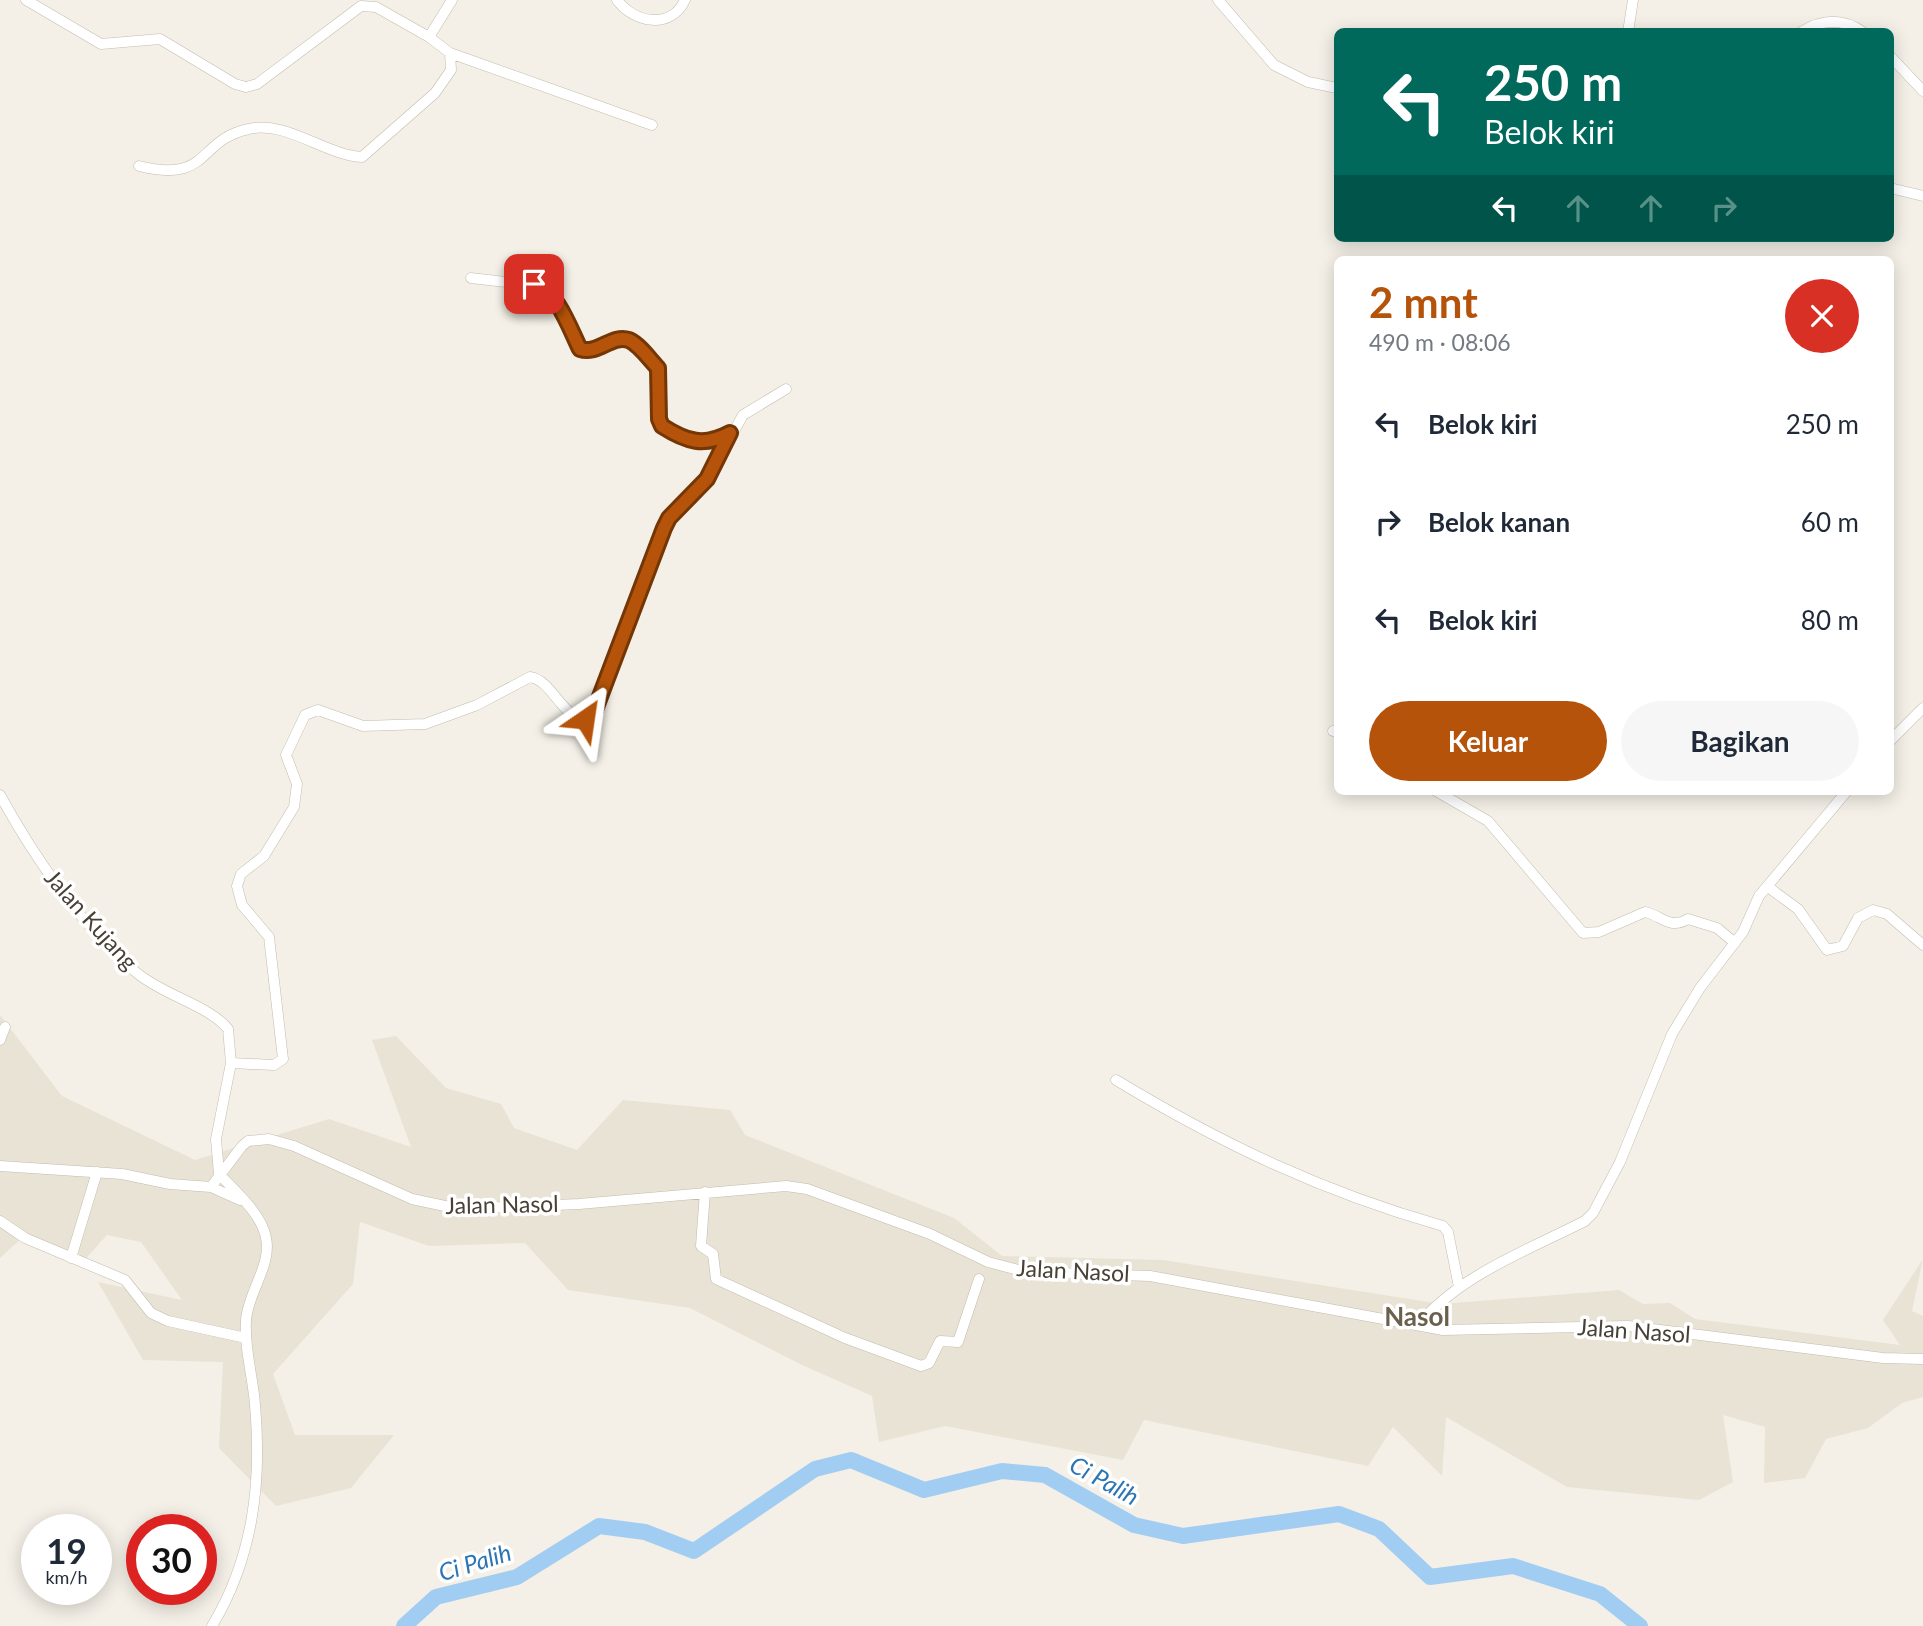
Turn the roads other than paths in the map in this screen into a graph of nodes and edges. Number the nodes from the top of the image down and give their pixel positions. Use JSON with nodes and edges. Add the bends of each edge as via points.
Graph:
{"nodes":[{"id":1,"x":26,"y":0,"type":"edge"},
{"id":2,"x":452,"y":0,"type":"edge"},
{"id":3,"x":617,"y":0,"type":"edge"},
{"id":4,"x":685,"y":0,"type":"edge"},
{"id":5,"x":1219,"y":0,"type":"edge"},
{"id":6,"x":1633,"y":0,"type":"edge"},
{"id":7,"x":1629,"y":28,"type":"edge"},
{"id":8,"x":1809,"y":28,"type":"edge"},
{"id":9,"x":1857,"y":28,"type":"edge"},
{"id":10,"x":429,"y":37,"type":"junction"},
{"id":11,"x":450,"y":53,"type":"junction"},
{"id":12,"x":1894,"y":59,"type":"edge"},
{"id":13,"x":1334,"y":87,"type":"edge"},
{"id":14,"x":1923,"y":91,"type":"edge"},
{"id":15,"x":652,"y":125,"type":"dead end"},
{"id":16,"x":139,"y":166,"type":"dead end"},
{"id":17,"x":1894,"y":189,"type":"edge"},
{"id":18,"x":1923,"y":196,"type":"edge"},
{"id":19,"x":471,"y":278,"type":"dead end"},
{"id":20,"x":786,"y":389,"type":"dead end"},
{"id":21,"x":730,"y":433,"type":"junction"},
{"id":22,"x":1923,"y":708,"type":"edge"},
{"id":23,"x":1894,"y":737,"type":"edge"},
{"id":24,"x":0,"y":795,"type":"edge"},
{"id":25,"x":1443,"y":795,"type":"edge"},
{"id":26,"x":1844,"y":795,"type":"edge"},
{"id":27,"x":1768,"y":887,"type":"junction"},
{"id":28,"x":1735,"y":943,"type":"junction"},
{"id":29,"x":1923,"y":945,"type":"edge"},
{"id":30,"x":5,"y":1027,"type":"dead end"},
{"id":31,"x":0,"y":1040,"type":"edge"},
{"id":32,"x":231,"y":1063,"type":"junction"},
{"id":33,"x":1116,"y":1080,"type":"dead end"},
{"id":34,"x":0,"y":1166,"type":"edge"},
{"id":35,"x":97,"y":1172,"type":"junction"},
{"id":36,"x":219,"y":1174,"type":"junction"},
{"id":37,"x":211,"y":1187,"type":"junction"},
{"id":38,"x":705,"y":1192,"type":"junction"},
{"id":39,"x":243,"y":1201,"type":"junction"},
{"id":40,"x":0,"y":1221,"type":"edge"},
{"id":41,"x":71,"y":1258,"type":"junction"},
{"id":42,"x":979,"y":1279,"type":"dead end"},
{"id":43,"x":1459,"y":1287,"type":"junction"},
{"id":44,"x":1418,"y":1325,"type":"junction"},
{"id":45,"x":246,"y":1338,"type":"junction"},
{"id":46,"x":1923,"y":1359,"type":"edge"},
{"id":47,"x":212,"y":1626,"type":"edge"}],
"edges":[{"from":1,"to":10,"type":"street","via":[[101,44],[160,39],[246,87],[257,84],[367,4]]},
{"from":2,"to":10,"type":"street"},
{"from":3,"to":4,"type":"street","via":[[632,14],[661,21]]},
{"from":5,"to":13,"type":"street","via":[[1274,65],[1308,82]]},
{"from":6,"to":7,"type":"street"},
{"from":8,"to":9,"type":"street","via":[[1833,21]]},
{"from":10,"to":11,"type":"street"},
{"from":11,"to":15,"type":"street"},
{"from":11,"to":16,"type":"street","via":[[451,70],[435,93],[362,157],[260,127],[231,136],[183,170],[163,172]]},
{"from":12,"to":14,"type":"street"},
{"from":17,"to":18,"type":"street"},
{"from":19,"to":21,"type":"street","via":[[540,286],[555,301],[584,351],[618,339],[634,343],[658,368],[659,419],[676,435],[705,444]]},
{"from":20,"to":21,"type":"street","via":[[750,410]]},
{"from":21,"to":32,"type":"street","via":[[707,479],[664,528],[591,717],[568,711],[544,683],[530,677],[478,705],[425,724],[363,726],[318,710],[305,715],[286,755],[297,784],[294,807],[264,856],[241,874],[237,886],[242,905],[269,937],[283,1059],[274,1065]]},
{"from":22,"to":23,"type":"street"},
{"from":24,"to":32,"type":"street","name":"Jalan Kujang","via":[[36,857],[137,974],[222,1022],[228,1029]]},
{"from":25,"to":28,"type":"street","via":[[1488,821],[1583,933],[1598,932],[1645,912],[1666,923],[1688,919],[1712,926]]},
{"from":26,"to":27,"type":"street"},
{"from":27,"to":28,"type":"street"},
{"from":27,"to":29,"type":"street","via":[[1798,909],[1827,950],[1843,946],[1858,918],[1873,910],[1887,914]]},
{"from":28,"to":43,"type":"street","via":[[1672,1034],[1620,1163],[1593,1213]]},
{"from":30,"to":31,"type":"street"},
{"from":32,"to":36,"type":"street","name":"Jalan Kujang","via":[[216,1139]]},
{"from":33,"to":43,"type":"street","via":[[1192,1126],[1309,1182],[1443,1226]]},
{"from":34,"to":35,"type":"street"},
{"from":35,"to":37,"type":"street"},
{"from":35,"to":41,"type":"street"},
{"from":36,"to":37,"type":"street","name":"Jalan Nasol"},
{"from":36,"to":38,"type":"street","name":"Jalan Nasol","via":[[248,1141],[269,1139],[321,1157],[419,1202],[451,1209],[579,1204]]},
{"from":36,"to":39,"type":"street"},
{"from":37,"to":39,"type":"street"},
{"from":38,"to":42,"type":"street","via":[[701,1246],[713,1254],[716,1279],[845,1338],[921,1366],[929,1363],[940,1341],[958,1342]]},
{"from":38,"to":44,"type":"street","name":"Jalan Nasol","via":[[786,1186],[807,1189],[930,1234],[988,1262],[1026,1272],[1150,1276]]},
{"from":39,"to":45,"type":"street","via":[[261,1224],[267,1242],[250,1297]]},
{"from":40,"to":41,"type":"street","via":[[24,1238]]},
{"from":41,"to":45,"type":"street","via":[[125,1280],[151,1313],[168,1321]]},
{"from":43,"to":44,"type":"street"},
{"from":44,"to":46,"type":"street","name":"Jalan Nasol","via":[[1463,1331],[1628,1326],[1882,1358]]},
{"from":45,"to":47,"type":"street","via":[[257,1436],[257,1492],[240,1571]]}]}
